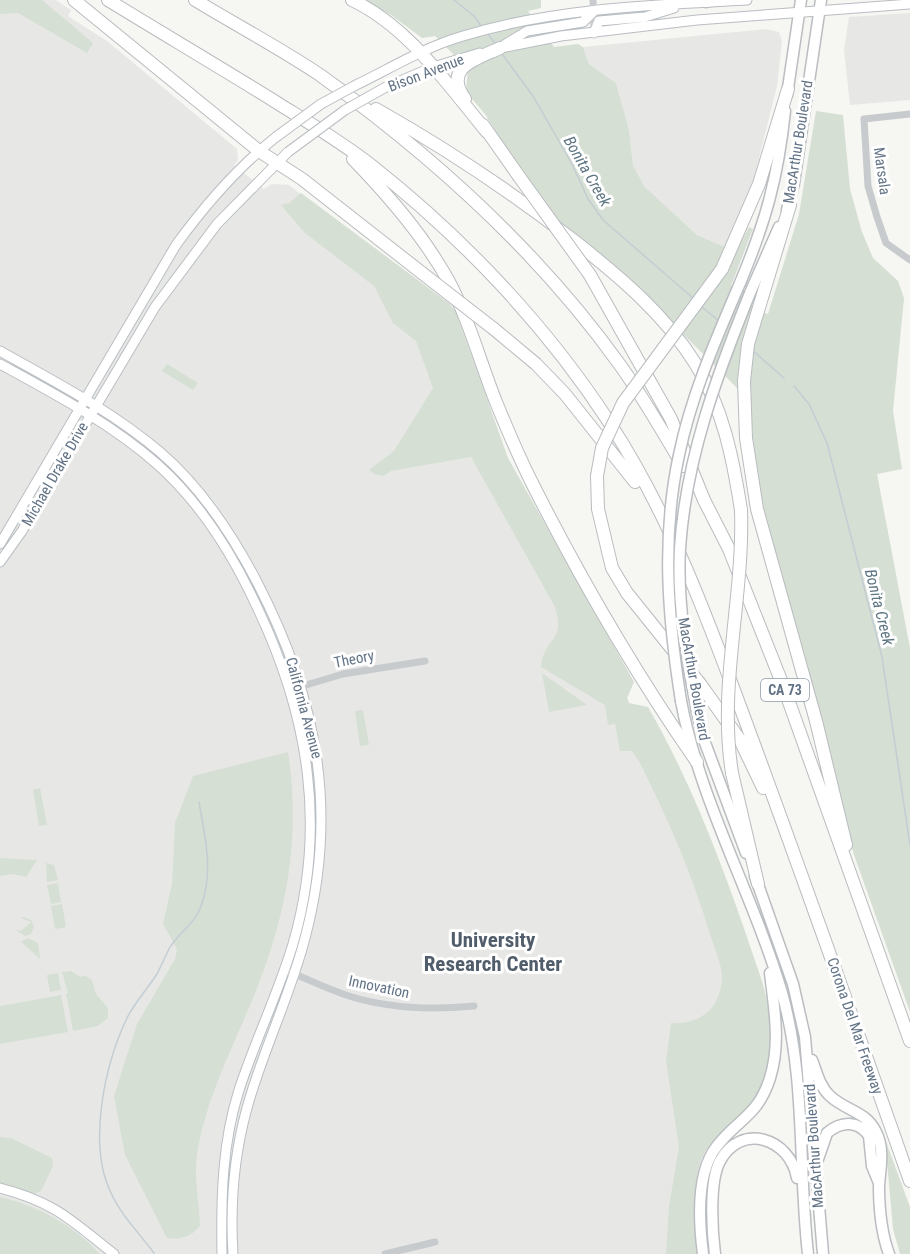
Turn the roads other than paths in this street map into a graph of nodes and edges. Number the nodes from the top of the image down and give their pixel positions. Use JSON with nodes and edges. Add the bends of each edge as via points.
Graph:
{"nodes":[{"id":1,"x":74,"y":0,"type":"edge"},
{"id":2,"x":108,"y":0,"type":"edge"},
{"id":3,"x":195,"y":0,"type":"edge"},
{"id":4,"x":352,"y":0,"type":"edge"},
{"id":5,"x":593,"y":0,"type":"edge"},
{"id":6,"x":747,"y":0,"type":"edge"},
{"id":7,"x":710,"y":1,"type":"edge"},
{"id":8,"x":684,"y":4,"type":"junction"},
{"id":9,"x":910,"y":4,"type":"edge"},
{"id":10,"x":820,"y":5,"type":"edge"},
{"id":11,"x":800,"y":6,"type":"edge"},
{"id":12,"x":594,"y":11,"type":"junction"},
{"id":13,"x":594,"y":33,"type":"junction"},
{"id":14,"x":500,"y":48,"type":"junction"},
{"id":15,"x":419,"y":53,"type":"junction"},
{"id":16,"x":433,"y":67,"type":"junction"},
{"id":17,"x":330,"y":83,"type":"junction"},
{"id":18,"x":788,"y":89,"type":"junction"},
{"id":19,"x":910,"y":114,"type":"edge"},
{"id":20,"x":487,"y":132,"type":"junction"},
{"id":21,"x":334,"y":139,"type":"junction"},
{"id":22,"x":259,"y":151,"type":"junction"},
{"id":23,"x":277,"y":162,"type":"junction"},
{"id":24,"x":790,"y":205,"type":"junction"},
{"id":25,"x":910,"y":260,"type":"edge"},
{"id":26,"x":0,"y":351,"type":"edge"},
{"id":27,"x":0,"y":364,"type":"edge"},
{"id":28,"x":83,"y":404,"type":"junction"},
{"id":29,"x":95,"y":405,"type":"junction"},
{"id":30,"x":90,"y":414,"type":"junction"},
{"id":31,"x":704,"y":500,"type":"junction"},
{"id":32,"x":661,"y":517,"type":"junction"},
{"id":33,"x":0,"y":544,"type":"edge"},
{"id":34,"x":0,"y":562,"type":"edge"},
{"id":35,"x":424,"y":661,"type":"dead end"},
{"id":36,"x":302,"y":686,"type":"junction"},
{"id":37,"x":291,"y":690,"type":"junction"},
{"id":38,"x":697,"y":762,"type":"junction"},
{"id":39,"x":801,"y":870,"type":"junction"},
{"id":40,"x":758,"y":884,"type":"junction"},
{"id":41,"x":854,"y":884,"type":"junction"},
{"id":42,"x":768,"y":951,"type":"junction"},
{"id":43,"x":284,"y":970,"type":"junction"},
{"id":44,"x":295,"y":975,"type":"junction"},
{"id":45,"x":474,"y":1006,"type":"dead end"},
{"id":46,"x":805,"y":1037,"type":"junction"},
{"id":47,"x":910,"y":1041,"type":"edge"},
{"id":48,"x":816,"y":1169,"type":"junction"},
{"id":49,"x":800,"y":1179,"type":"junction"},
{"id":50,"x":910,"y":1181,"type":"edge"},
{"id":51,"x":879,"y":1183,"type":"junction"},
{"id":52,"x":0,"y":1188,"type":"edge"},
{"id":53,"x":435,"y":1242,"type":"dead end"},
{"id":54,"x":114,"y":1254,"type":"edge"},
{"id":55,"x":222,"y":1254,"type":"edge"},
{"id":56,"x":233,"y":1254,"type":"edge"},
{"id":57,"x":385,"y":1254,"type":"edge"},
{"id":58,"x":703,"y":1254,"type":"edge"},
{"id":59,"x":715,"y":1254,"type":"edge"},
{"id":60,"x":808,"y":1254,"type":"edge"},
{"id":61,"x":823,"y":1254,"type":"edge"},
{"id":62,"x":889,"y":1254,"type":"edge"}],
"edges":[{"from":1,"to":22,"type":"highway"},
{"from":2,"to":21,"type":"highway"},
{"from":3,"to":17,"type":"highway"},
{"from":4,"to":15,"type":"highway","via":[[393,26]]},
{"from":5,"to":12,"type":"street"},
{"from":6,"to":7,"type":"main road","name":"Bison Avenue"},
{"from":7,"to":8,"type":"main road","name":"Bison Avenue"},
{"from":8,"to":12,"type":"main road","name":"Bison Avenue"},
{"from":8,"to":13,"type":"main road","via":[[645,17],[599,21]]},
{"from":9,"to":10,"type":"main road","name":"Bison Avenue"},
{"from":10,"to":11,"type":"main road","name":"Bison Avenue"},
{"from":10,"to":24,"type":"main road","name":"MacArthur Boulevard"},
{"from":11,"to":13,"type":"main road","name":"Bison Avenue"},
{"from":11,"to":18,"type":"main road","name":"MacArthur Boulevard"},
{"from":12,"to":13,"type":"street"},
{"from":12,"to":14,"type":"main road","via":[[583,22],[527,31]]},
{"from":12,"to":15,"type":"main road","name":"Bison Avenue","via":[[543,17],[461,36]]},
{"from":13,"to":14,"type":"main road","name":"Bison Avenue"},
{"from":14,"to":16,"type":"main road","name":"Bison Avenue"},
{"from":14,"to":20,"type":"highway","via":[[460,70],[458,86]]},
{"from":15,"to":16,"type":"highway"},
{"from":15,"to":22,"type":"main road","name":"Bison Avenue","bridge":true,"via":[[321,104]]},
{"from":16,"to":20,"type":"highway"},
{"from":16,"to":23,"type":"main road","name":"Bison Avenue","bridge":true,"via":[[345,110]]},
{"from":17,"to":31,"type":"highway","via":[[459,185],[538,267],[621,366]]},
{"from":17,"to":40,"type":"highway","bridge":true,"via":[[450,151],[529,205],[650,307],[696,364],[727,435],[741,510],[743,550],[726,713],[732,773]]},
{"from":18,"to":38,"type":"main road","name":"MacArthur Boulevard","bridge":true,"via":[[776,183],[762,231],[694,402],[670,508],[668,608],[681,701]]},
{"from":18,"to":39,"type":"highway","bridge":true,"via":[[759,184],[722,269],[622,403],[602,448],[597,476],[598,509],[612,568],[740,740]]},
{"from":19,"to":25,"type":"street","name":"Marsala","via":[[864,119],[868,186],[882,232],[886,243]]},
{"from":20,"to":31,"type":"highway","bridge":true,"via":[[590,275],[671,419]]},
{"from":21,"to":32,"type":"highway","via":[[372,166],[452,236],[523,310],[610,423]]},
{"from":21,"to":38,"type":"highway","via":[[396,204],[449,281],[532,482],[660,710]]},
{"from":22,"to":23,"type":"highway"},
{"from":22,"to":28,"type":"main road","name":"Bison Avenue","via":[[198,213]]},
{"from":23,"to":29,"type":"main road","name":"Bison Avenue","via":[[194,252]]},
{"from":23,"to":32,"type":"highway","bridge":true,"via":[[536,364],[565,394]]},
{"from":24,"to":40,"type":"main road","name":"MacArthur Boulevard","bridge":true,"via":[[750,293],[706,408],[685,501],[680,550],[681,609],[697,712]]},
{"from":24,"to":41,"type":"highway","via":[[748,344],[744,416],[757,509],[837,800]]},
{"from":26,"to":28,"type":"main road","name":"California Avenue"},
{"from":27,"to":28,"type":"main road","name":"California Avenue"},
{"from":28,"to":29,"type":"main road","name":"California Avenue"},
{"from":28,"to":30,"type":"main road","name":"California Avenue"},
{"from":28,"to":33,"type":"main road","name":"Michael Drake Drive"},
{"from":29,"to":30,"type":"main road","name":"Bison Avenue"},
{"from":29,"to":36,"type":"main road","name":"California Avenue","via":[[160,451],[223,523],[271,610]]},
{"from":30,"to":34,"type":"main road","name":"Michael Drake Drive"},
{"from":30,"to":37,"type":"main road","name":"California Avenue","via":[[158,465],[213,530],[251,594]]},
{"from":31,"to":41,"type":"highway","number":"CA 73","via":[[729,549],[784,688]]},
{"from":32,"to":39,"type":"highway","number":"CA 73","via":[[702,608]]},
{"from":35,"to":36,"type":"street","name":"Theory","via":[[343,674]]},
{"from":36,"to":37,"type":"street","name":"Theory"},
{"from":36,"to":44,"type":"main road","name":"California Avenue","via":[[319,766],[322,829],[314,905]]},
{"from":37,"to":43,"type":"main road","name":"California Avenue","via":[[305,747],[310,813],[303,899]]},
{"from":38,"to":42,"type":"main road","name":"MacArthur Boulevard"},
{"from":39,"to":50,"type":"highway","name":"Corona Del Mar Freeway","number":"CA 73"},
{"from":40,"to":46,"type":"main road","name":"MacArthur Boulevard","via":[[788,967]]},
{"from":41,"to":47,"type":"highway","number":"CA 73"},
{"from":42,"to":49,"type":"main road","name":"MacArthur Boulevard","via":[[793,1043],[801,1102]]},
{"from":42,"to":58,"type":"main road","via":[[777,1035],[770,1078],[746,1120],[717,1146],[710,1158],[703,1190]]},
{"from":43,"to":44,"type":"street","name":"Innovation"},
{"from":43,"to":55,"type":"main road","name":"California Avenue","via":[[239,1091],[230,1128],[221,1194]]},
{"from":44,"to":45,"type":"street","name":"Innovation","via":[[346,995],[390,1006]]},
{"from":44,"to":56,"type":"main road","name":"California Avenue","via":[[256,1079],[238,1142],[232,1205]]},
{"from":46,"to":48,"type":"main road","name":"MacArthur Boulevard"},
{"from":46,"to":51,"type":"main road","via":[[820,1084],[831,1097],[862,1114],[877,1134],[882,1172]]},
{"from":48,"to":51,"type":"main road","via":[[827,1133],[844,1123],[855,1124],[869,1136],[872,1166]]},
{"from":48,"to":61,"type":"main road","name":"MacArthur Boulevard"},
{"from":49,"to":59,"type":"main road","via":[[795,1163],[776,1143],[750,1140],[726,1151],[718,1163],[715,1179]]},
{"from":49,"to":60,"type":"main road","name":"MacArthur Boulevard"},
{"from":51,"to":62,"type":"main road"},
{"from":52,"to":54,"type":"main road","via":[[58,1210]]},
{"from":53,"to":57,"type":"street"}]}
